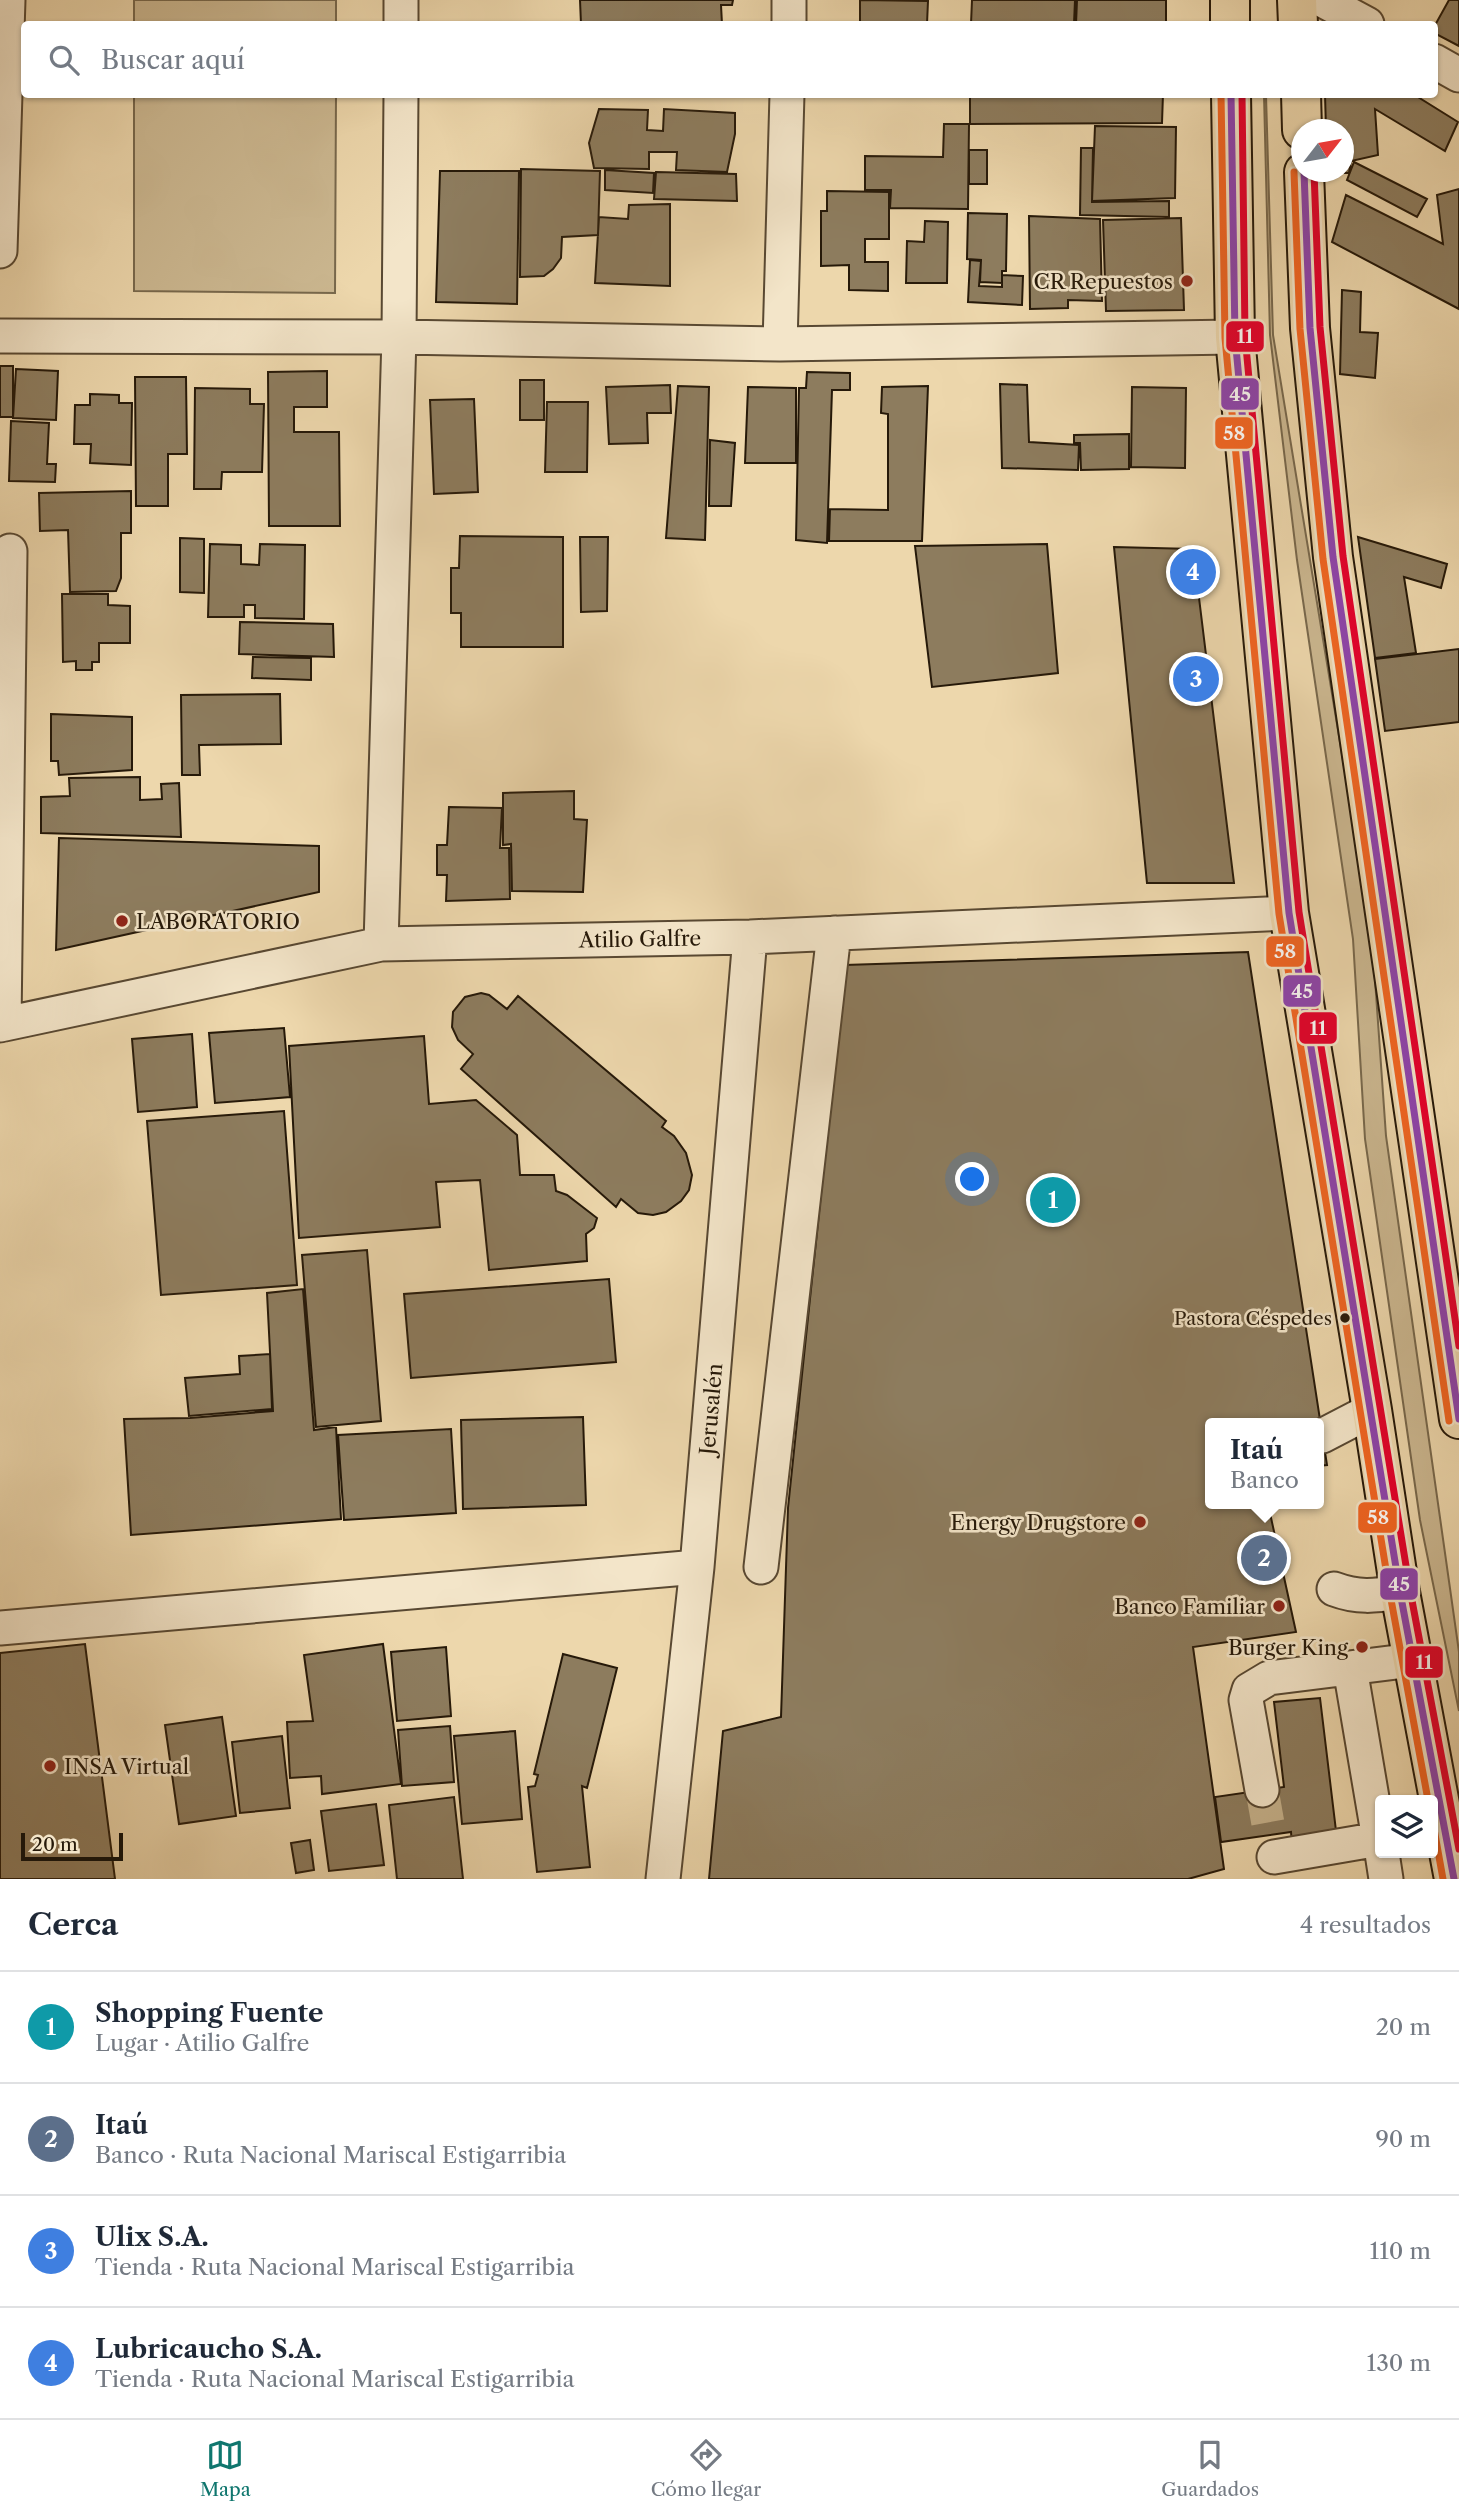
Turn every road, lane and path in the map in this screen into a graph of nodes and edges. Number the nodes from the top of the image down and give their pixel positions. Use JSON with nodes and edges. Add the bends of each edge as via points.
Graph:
{"nodes":[{"id":1,"x":8,"y":0,"type":"edge"},
{"id":2,"x":401,"y":0,"type":"edge"},
{"id":3,"x":789,"y":0,"type":"edge"},
{"id":4,"x":1230,"y":0,"type":"edge"},
{"id":5,"x":1297,"y":0,"type":"edge"},
{"id":6,"x":1322,"y":0,"type":"edge"},
{"id":7,"x":401,"y":21,"type":"edge"},
{"id":8,"x":789,"y":21,"type":"edge"},
{"id":9,"x":1230,"y":21,"type":"edge"},
{"id":10,"x":1298,"y":21,"type":"edge"},
{"id":11,"x":1361,"y":21,"type":"edge"},
{"id":12,"x":1438,"y":63,"type":"edge"},
{"id":13,"x":1459,"y":75,"type":"edge"},
{"id":14,"x":401,"y":98,"type":"edge"},
{"id":15,"x":787,"y":98,"type":"edge"},
{"id":16,"x":1231,"y":98,"type":"edge"},
{"id":17,"x":1301,"y":98,"type":"edge"},
{"id":18,"x":1302,"y":119,"type":"edge"},
{"id":19,"x":1304,"y":182,"type":"edge"},
{"id":20,"x":0,"y":251,"type":"edge"},
{"id":21,"x":0,"y":336,"type":"edge"},
{"id":22,"x":399,"y":337,"type":"junction"},
{"id":23,"x":1236,"y":337,"type":"junction"},
{"id":24,"x":780,"y":344,"type":"junction"},
{"id":25,"x":10,"y":551,"type":"dead end"},
{"id":26,"x":1289,"y":913,"type":"junction"},
{"id":27,"x":834,"y":933,"type":"junction"},
{"id":28,"x":750,"y":937,"type":"junction"},
{"id":29,"x":381,"y":944,"type":"junction"},
{"id":30,"x":2,"y":1024,"type":"edge"},
{"id":31,"x":1372,"y":1410,"type":"junction"},
{"id":32,"x":1459,"y":1419,"type":"edge"},
{"id":33,"x":1324,"y":1435,"type":"edge"},
{"id":34,"x":698,"y":1567,"type":"junction"},
{"id":35,"x":761,"y":1567,"type":"dead end"},
{"id":36,"x":1334,"y":1589,"type":"dead end"},
{"id":37,"x":1400,"y":1592,"type":"junction"},
{"id":38,"x":0,"y":1628,"type":"edge"},
{"id":39,"x":1413,"y":1660,"type":"junction"},
{"id":40,"x":1350,"y":1668,"type":"junction"},
{"id":41,"x":1262,"y":1790,"type":"tunnel mouth"},
{"id":42,"x":1375,"y":1816,"type":"edge"},
{"id":43,"x":1375,"y":1846,"type":"edge"},
{"id":44,"x":1274,"y":1857,"type":"edge"},
{"id":45,"x":1383,"y":1858,"type":"edge"},
{"id":46,"x":663,"y":1879,"type":"edge"},
{"id":47,"x":1387,"y":1879,"type":"edge"},
{"id":48,"x":1454,"y":1879,"type":"edge"}],
"edges":[{"from":1,"to":20,"type":"street"},
{"from":2,"to":7,"type":"street"},
{"from":3,"to":8,"type":"street"},
{"from":4,"to":9,"type":"highway"},
{"from":5,"to":10,"type":"highway"},
{"from":6,"to":11,"type":"street"},
{"from":12,"to":13,"type":"street"},
{"from":14,"to":22,"type":"street"},
{"from":15,"to":24,"type":"street"},
{"from":16,"to":23,"type":"highway"},
{"from":17,"to":18,"type":"highway"},
{"from":19,"to":32,"type":"highway","via":[[1310,328],[1333,556]]},
{"from":21,"to":22,"type":"street"},
{"from":22,"to":24,"type":"street"},
{"from":22,"to":29,"type":"street"},
{"from":23,"to":24,"type":"street"},
{"from":23,"to":26,"type":"highway"},
{"from":25,"to":30,"type":"street"},
{"from":26,"to":27,"type":"street","name":"Atilio Galfre"},
{"from":26,"to":31,"type":"highway"},
{"from":27,"to":28,"type":"street","name":"Atilio Galfre"},
{"from":27,"to":35,"type":"street"},
{"from":28,"to":29,"type":"street","name":"Atilio Galfre"},
{"from":28,"to":34,"type":"street","name":"Jerusalén"},
{"from":29,"to":30,"type":"street","name":"Atilio Galfre"},
{"from":31,"to":33,"type":"street"},
{"from":31,"to":37,"type":"highway"},
{"from":34,"to":38,"type":"street"},
{"from":34,"to":46,"type":"street","name":"Jerusalén"},
{"from":36,"to":37,"type":"street","via":[[1351,1595]]},
{"from":37,"to":39,"type":"highway"},
{"from":39,"to":40,"type":"street"},
{"from":39,"to":48,"type":"highway"},
{"from":40,"to":41,"type":"street","via":[[1269,1678],[1249,1690],[1246,1700]]},
{"from":40,"to":42,"type":"street"},
{"from":43,"to":44,"type":"street"},
{"from":45,"to":47,"type":"street"}]}
